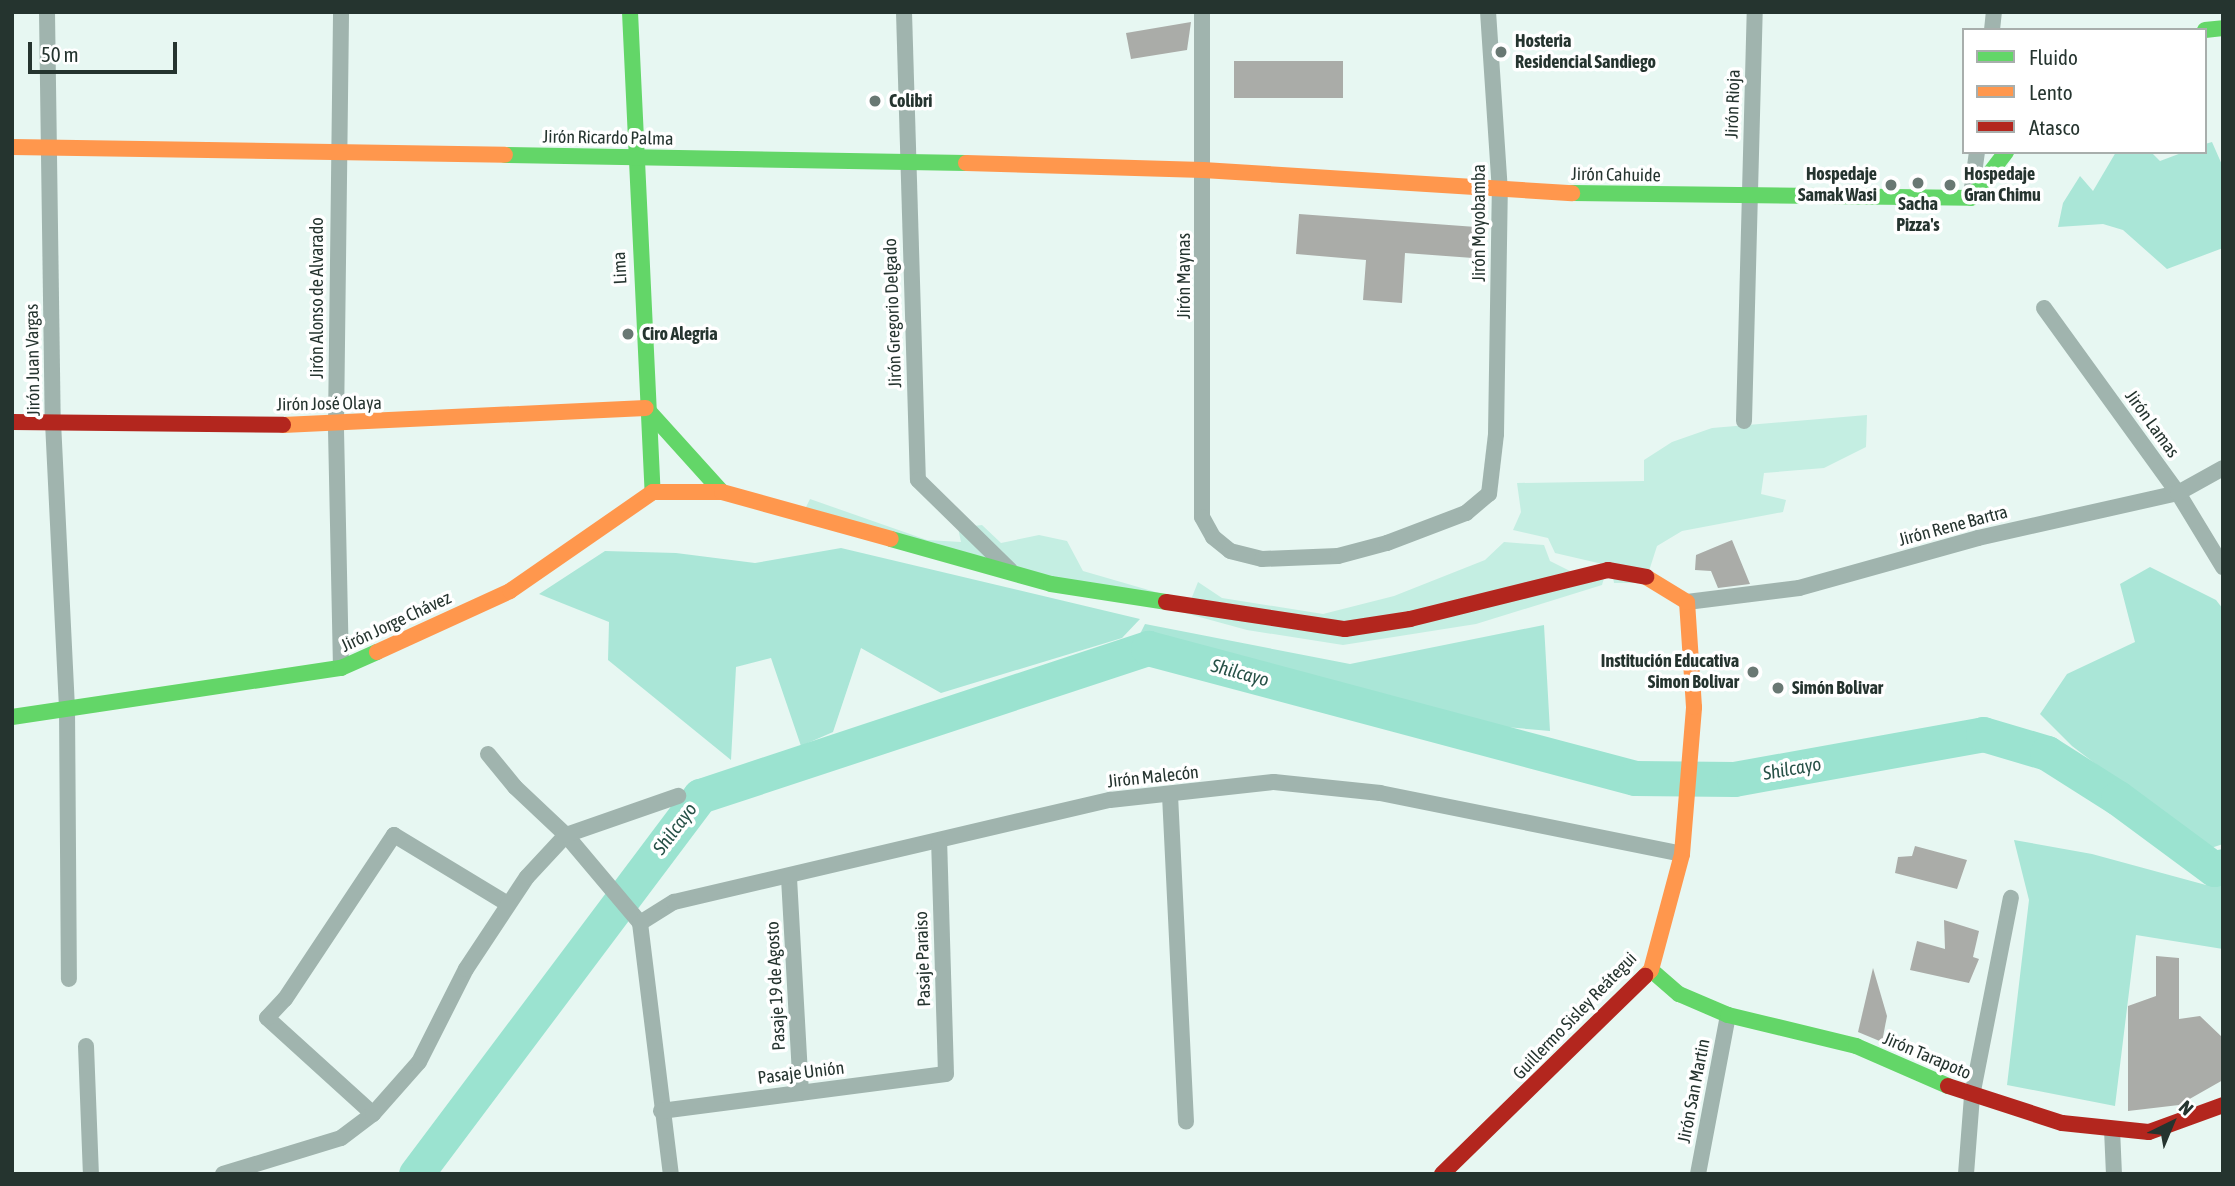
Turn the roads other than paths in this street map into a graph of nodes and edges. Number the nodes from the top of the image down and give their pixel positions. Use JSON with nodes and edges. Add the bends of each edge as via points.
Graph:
{"nodes":[{"id":1,"x":47,"y":12,"type":"edge"},
{"id":2,"x":341,"y":12,"type":"edge"},
{"id":3,"x":630,"y":12,"type":"edge"},
{"id":4,"x":904,"y":12,"type":"edge"},
{"id":5,"x":1202,"y":12,"type":"edge"},
{"id":6,"x":1488,"y":12,"type":"edge"},
{"id":7,"x":1755,"y":12,"type":"edge"},
{"id":8,"x":12,"y":146,"type":"edge"},
{"id":9,"x":50,"y":147,"type":"junction"},
{"id":10,"x":338,"y":154,"type":"junction"},
{"id":11,"x":1976,"y":154,"type":"edge"},
{"id":12,"x":2004,"y":154,"type":"edge"},
{"id":13,"x":633,"y":157,"type":"junction"},
{"id":14,"x":908,"y":160,"type":"junction"},
{"id":15,"x":1203,"y":170,"type":"junction"},
{"id":16,"x":1500,"y":192,"type":"junction"},
{"id":17,"x":1749,"y":197,"type":"junction"},
{"id":18,"x":1971,"y":198,"type":"junction"},
{"id":19,"x":2044,"y":308,"type":"dead end"},
{"id":20,"x":646,"y":408,"type":"junction"},
{"id":21,"x":1744,"y":421,"type":"dead end"},
{"id":22,"x":12,"y":422,"type":"edge"},
{"id":23,"x":53,"y":422,"type":"junction"},
{"id":24,"x":336,"y":425,"type":"junction"},
{"id":25,"x":2223,"y":468,"type":"edge"},
{"id":26,"x":653,"y":492,"type":"junction"},
{"id":27,"x":722,"y":492,"type":"junction"},
{"id":28,"x":2178,"y":493,"type":"junction"},
{"id":29,"x":1213,"y":537,"type":"joint"},
{"id":30,"x":2223,"y":567,"type":"edge"},
{"id":31,"x":1012,"y":572,"type":"junction"},
{"id":32,"x":1687,"y":602,"type":"junction"},
{"id":33,"x":341,"y":668,"type":"junction"},
{"id":34,"x":67,"y":707,"type":"junction"},
{"id":35,"x":12,"y":717,"type":"edge"},
{"id":36,"x":488,"y":754,"type":"dead end"},
{"id":37,"x":1170,"y":795,"type":"junction"},
{"id":38,"x":678,"y":796,"type":"dead end"},
{"id":39,"x":570,"y":841,"type":"junction"},
{"id":40,"x":939,"y":842,"type":"junction"},
{"id":41,"x":1682,"y":854,"type":"junction"},
{"id":42,"x":789,"y":878,"type":"junction"},
{"id":43,"x":2011,"y":898,"type":"dead end"},
{"id":44,"x":508,"y":904,"type":"junction"},
{"id":45,"x":640,"y":923,"type":"junction"},
{"id":46,"x":1651,"y":970,"type":"junction"},
{"id":47,"x":69,"y":979,"type":"dead end"},
{"id":48,"x":1728,"y":1015,"type":"junction"},
{"id":49,"x":86,"y":1045,"type":"dead end"},
{"id":50,"x":946,"y":1074,"type":"joint"},
{"id":51,"x":801,"y":1093,"type":"junction"},
{"id":52,"x":1972,"y":1097,"type":"junction"},
{"id":53,"x":2218,"y":1109,"type":"edge"},
{"id":54,"x":661,"y":1111,"type":"junction"},
{"id":55,"x":373,"y":1114,"type":"junction"},
{"id":56,"x":1186,"y":1122,"type":"dead end"},
{"id":57,"x":2112,"y":1129,"type":"junction"},
{"id":58,"x":91,"y":1174,"type":"edge"},
{"id":59,"x":223,"y":1174,"type":"edge"},
{"id":60,"x":671,"y":1174,"type":"edge"},
{"id":61,"x":1442,"y":1174,"type":"edge"},
{"id":62,"x":1698,"y":1174,"type":"edge"},
{"id":63,"x":1966,"y":1174,"type":"edge"},
{"id":64,"x":2114,"y":1174,"type":"edge"}],
"edges":[{"from":1,"to":9,"type":"street","name":"Jirón Juan Vargas"},
{"from":2,"to":10,"type":"street","name":"Jirón Alonso de Alvarado"},
{"from":3,"to":13,"type":"street","name":"Lima"},
{"from":4,"to":14,"type":"street","name":"Jirón Gregorio Delgado"},
{"from":5,"to":15,"type":"street","name":"Jirón Maynas"},
{"from":6,"to":16,"type":"street","name":"Jirón Moyobamba"},
{"from":7,"to":17,"type":"street","name":"Jirón Rioja"},
{"from":8,"to":9,"type":"street","name":"Jirón Ricardo Palma"},
{"from":9,"to":10,"type":"street","name":"Jirón Ricardo Palma"},
{"from":9,"to":23,"type":"street","name":"Jirón Juan Vargas"},
{"from":10,"to":13,"type":"street","name":"Jirón Ricardo Palma"},
{"from":10,"to":24,"type":"street","name":"Jirón Alonso de Alvarado"},
{"from":11,"to":18,"type":"street"},
{"from":12,"to":18,"type":"street"},
{"from":13,"to":14,"type":"street","name":"Jirón Ricardo Palma"},
{"from":13,"to":20,"type":"street","name":"Lima"},
{"from":14,"to":15,"type":"street","name":"Jirón Ricardo Palma"},
{"from":14,"to":31,"type":"street","name":"Jirón Gregorio Delgado","via":[[918,480]]},
{"from":15,"to":16,"type":"street","name":"Jirón Cahuide"},
{"from":15,"to":29,"type":"street","name":"Jirón Maynas","via":[[1202,517]]},
{"from":16,"to":17,"type":"street","name":"Jirón Cahuide"},
{"from":16,"to":29,"type":"street","name":"Jirón Moyobamba","via":[[1496,434],[1489,494],[1480,506],[1436,527],[1338,556],[1262,559],[1230,551]]},
{"from":17,"to":18,"type":"street","name":"Jirón Cahuide"},
{"from":17,"to":21,"type":"street","name":"Jirón Rioja"},
{"from":19,"to":28,"type":"street","name":"Jirón Lamas"},
{"from":20,"to":24,"type":"street","name":"Jirón José Olaya"},
{"from":20,"to":26,"type":"street","name":"Lima"},
{"from":20,"to":27,"type":"street"},
{"from":22,"to":23,"type":"street","name":"Jirón José Olaya"},
{"from":23,"to":24,"type":"street","name":"Jirón José Olaya"},
{"from":23,"to":34,"type":"street","name":"Jirón Juan Vargas"},
{"from":24,"to":33,"type":"street","name":"Jirón Alonso de Alvarado"},
{"from":25,"to":28,"type":"street","name":"Jirón Rene Bartra"},
{"from":26,"to":27,"type":"street"},
{"from":26,"to":33,"type":"street","name":"Jirón Jorge Chávez","via":[[510,591]]},
{"from":27,"to":31,"type":"street"},
{"from":28,"to":30,"type":"street","name":"Jirón Lamas"},
{"from":28,"to":32,"type":"street","name":"Jirón Rene Bartra","via":[[1978,538],[1799,588]]},
{"from":31,"to":32,"type":"street","via":[[1051,584],[1345,629],[1410,619],[1608,570],[1638,572]]},
{"from":32,"to":41,"type":"street","name":"Guillermo Sisley Reátegui","via":[[1694,707]]},
{"from":33,"to":34,"type":"street","name":"Jirón Jorge Chávez"},
{"from":34,"to":35,"type":"street","name":"Jirón Jorge Chávez"},
{"from":34,"to":47,"type":"street","name":"Jirón Juan Vargas"},
{"from":36,"to":39,"type":"street","via":[[514,787]]},
{"from":37,"to":40,"type":"street","name":"Jirón Malecón","via":[[1110,800]]},
{"from":37,"to":41,"type":"street","name":"Jirón Malecón","via":[[1274,782],[1380,793]]},
{"from":37,"to":56,"type":"street"},
{"from":38,"to":39,"type":"street"},
{"from":39,"to":44,"type":"street"},
{"from":39,"to":45,"type":"street"},
{"from":40,"to":42,"type":"street","name":"Jirón Malecón"},
{"from":40,"to":50,"type":"street","name":"Pasaje Paraiso"},
{"from":41,"to":46,"type":"street","name":"Guillermo Sisley Reátegui"},
{"from":42,"to":45,"type":"street","name":"Jirón Malecón","via":[[674,902]]},
{"from":42,"to":51,"type":"street","name":"Pasaje 19 de Agosto"},
{"from":43,"to":52,"type":"street"},
{"from":44,"to":55,"type":"street","via":[[466,969],[419,1062]]},
{"from":44,"to":55,"type":"street","via":[[394,835],[285,999],[267,1017]]},
{"from":45,"to":54,"type":"street"},
{"from":46,"to":48,"type":"street","name":"Jirón Tarapoto","via":[[1679,994]]},
{"from":46,"to":61,"type":"street","name":"Guillermo Sisley Reátegui"},
{"from":48,"to":52,"type":"street","name":"Jirón Tarapoto","via":[[1856,1046]]},
{"from":48,"to":62,"type":"street","name":"Jirón San Martin"},
{"from":49,"to":58,"type":"street"},
{"from":50,"to":51,"type":"street","name":"Pasaje Unión"},
{"from":51,"to":54,"type":"street","name":"Pasaje Unión"},
{"from":52,"to":57,"type":"street","name":"Jirón Tarapoto","via":[[2063,1123]]},
{"from":52,"to":63,"type":"street"},
{"from":53,"to":57,"type":"street","name":"Jirón Tarapoto","via":[[2149,1132]]},
{"from":54,"to":60,"type":"street"},
{"from":55,"to":59,"type":"street","via":[[341,1138]]},
{"from":57,"to":64,"type":"street"}]}
